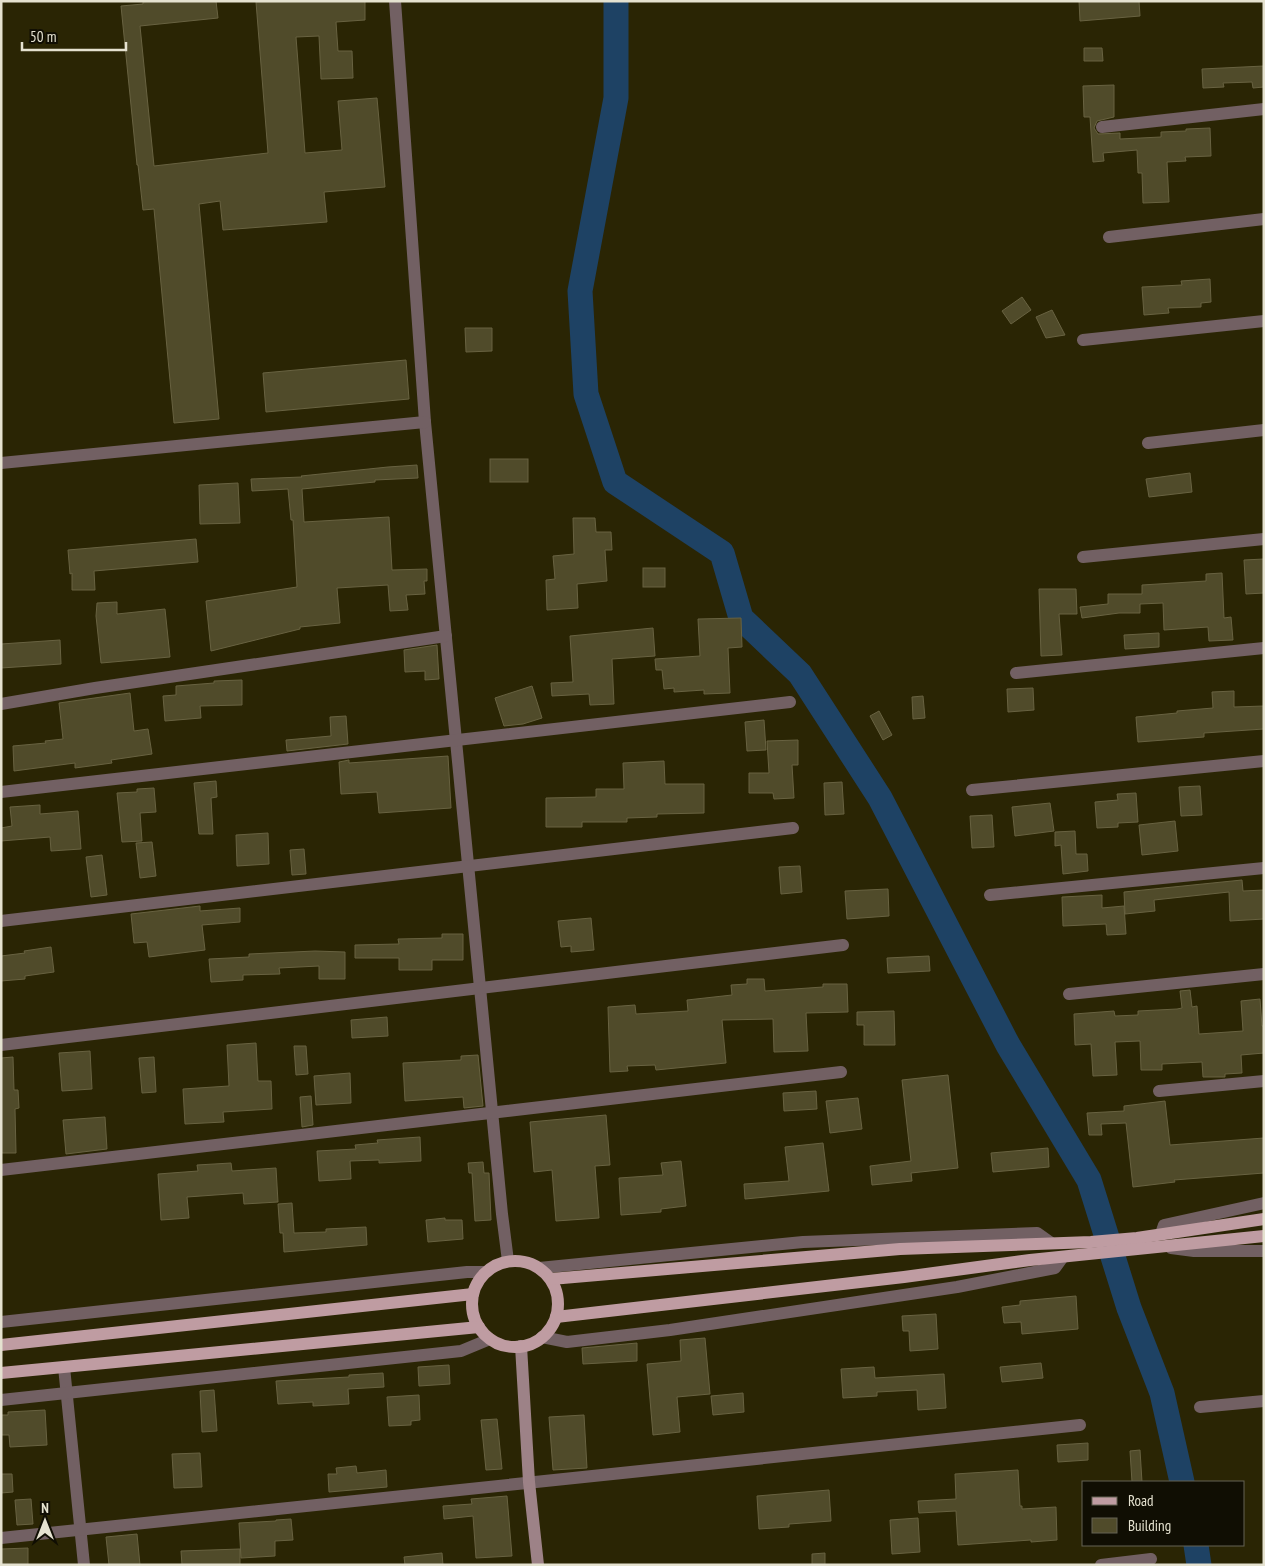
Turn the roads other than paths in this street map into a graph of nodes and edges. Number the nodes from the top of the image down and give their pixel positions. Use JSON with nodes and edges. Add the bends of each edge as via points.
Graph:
{"nodes":[{"id":1,"x":395,"y":1,"type":"edge"},
{"id":2,"x":1264,"y":109,"type":"edge"},
{"id":3,"x":1102,"y":127,"type":"dead end"},
{"id":4,"x":1264,"y":219,"type":"edge"},
{"id":5,"x":1109,"y":237,"type":"dead end"},
{"id":6,"x":1264,"y":321,"type":"edge"},
{"id":7,"x":1083,"y":340,"type":"dead end"},
{"id":8,"x":425,"y":422,"type":"junction"},
{"id":9,"x":1264,"y":430,"type":"edge"},
{"id":10,"x":1148,"y":443,"type":"dead end"},
{"id":11,"x":1,"y":463,"type":"edge"},
{"id":12,"x":1264,"y":539,"type":"edge"},
{"id":13,"x":1083,"y":557,"type":"dead end"},
{"id":14,"x":446,"y":636,"type":"junction"},
{"id":15,"x":1264,"y":648,"type":"edge"},
{"id":16,"x":1016,"y":673,"type":"dead end"},
{"id":17,"x":790,"y":702,"type":"dead end"},
{"id":18,"x":1,"y":704,"type":"edge"},
{"id":19,"x":456,"y":741,"type":"junction"},
{"id":20,"x":1264,"y":761,"type":"edge"},
{"id":21,"x":972,"y":790,"type":"dead end"},
{"id":22,"x":1,"y":792,"type":"edge"},
{"id":23,"x":793,"y":828,"type":"dead end"},
{"id":24,"x":468,"y":867,"type":"junction"},
{"id":25,"x":1264,"y":868,"type":"edge"},
{"id":26,"x":990,"y":895,"type":"dead end"},
{"id":27,"x":1,"y":921,"type":"edge"},
{"id":28,"x":843,"y":945,"type":"dead end"},
{"id":29,"x":1264,"y":974,"type":"edge"},
{"id":30,"x":480,"y":989,"type":"junction"},
{"id":31,"x":1069,"y":994,"type":"dead end"},
{"id":32,"x":1,"y":1045,"type":"edge"},
{"id":33,"x":841,"y":1072,"type":"dead end"},
{"id":34,"x":1264,"y":1081,"type":"edge"},
{"id":35,"x":1160,"y":1091,"type":"dead end"},
{"id":36,"x":492,"y":1112,"type":"junction"},
{"id":37,"x":1,"y":1170,"type":"edge"},
{"id":38,"x":1264,"y":1203,"type":"edge"},
{"id":39,"x":1264,"y":1219,"type":"edge"},
{"id":40,"x":1264,"y":1236,"type":"edge"},
{"id":41,"x":1161,"y":1241,"type":"junction"},
{"id":42,"x":1051,"y":1243,"type":"junction"},
{"id":43,"x":1090,"y":1248,"type":"junction"},
{"id":44,"x":1264,"y":1251,"type":"edge"},
{"id":45,"x":1063,"y":1257,"type":"junction"},
{"id":46,"x":508,"y":1261,"type":"junction"},
{"id":47,"x":539,"y":1268,"type":"junction"},
{"id":48,"x":486,"y":1272,"type":"junction"},
{"id":49,"x":551,"y":1279,"type":"junction"},
{"id":50,"x":473,"y":1294,"type":"junction"},
{"id":51,"x":556,"y":1318,"type":"junction"},
{"id":52,"x":1,"y":1322,"type":"edge"},
{"id":53,"x":479,"y":1327,"type":"junction"},
{"id":54,"x":542,"y":1337,"type":"junction"},
{"id":55,"x":490,"y":1339,"type":"junction"},
{"id":56,"x":1,"y":1345,"type":"edge"},
{"id":57,"x":521,"y":1346,"type":"junction"},
{"id":58,"x":64,"y":1367,"type":"junction"},
{"id":59,"x":1,"y":1373,"type":"edge"},
{"id":60,"x":66,"y":1393,"type":"junction"},
{"id":61,"x":1,"y":1400,"type":"edge"},
{"id":62,"x":1264,"y":1401,"type":"edge"},
{"id":63,"x":1200,"y":1406,"type":"dead end"},
{"id":64,"x":1080,"y":1425,"type":"dead end"},
{"id":65,"x":529,"y":1482,"type":"junction"},
{"id":66,"x":80,"y":1529,"type":"junction"},
{"id":67,"x":1,"y":1538,"type":"edge"},
{"id":68,"x":1151,"y":1559,"type":"dead end"},
{"id":69,"x":84,"y":1565,"type":"edge"},
{"id":70,"x":538,"y":1565,"type":"edge"},
{"id":71,"x":1101,"y":1565,"type":"edge"}],
"edges":[{"from":1,"to":8,"type":"street"},
{"from":2,"to":3,"type":"street"},
{"from":4,"to":5,"type":"street"},
{"from":6,"to":7,"type":"street"},
{"from":8,"to":11,"type":"street"},
{"from":8,"to":14,"type":"street"},
{"from":9,"to":10,"type":"street"},
{"from":12,"to":13,"type":"street"},
{"from":14,"to":18,"type":"street"},
{"from":14,"to":19,"type":"street"},
{"from":15,"to":16,"type":"street"},
{"from":17,"to":19,"type":"street"},
{"from":19,"to":22,"type":"street"},
{"from":19,"to":24,"type":"street"},
{"from":20,"to":21,"type":"street"},
{"from":23,"to":24,"type":"street"},
{"from":24,"to":27,"type":"street"},
{"from":24,"to":30,"type":"street"},
{"from":25,"to":26,"type":"street"},
{"from":28,"to":30,"type":"street"},
{"from":29,"to":31,"type":"street"},
{"from":30,"to":32,"type":"street"},
{"from":30,"to":36,"type":"street"},
{"from":33,"to":36,"type":"street"},
{"from":34,"to":35,"type":"street"},
{"from":36,"to":37,"type":"street"},
{"from":36,"to":46,"type":"street"},
{"from":38,"to":41,"type":"street","via":[[1164,1225]]},
{"from":39,"to":41,"type":"main road"},
{"from":40,"to":41,"type":"main road"},
{"from":41,"to":43,"type":"main road"},
{"from":41,"to":44,"type":"street","via":[[1194,1251]]},
{"from":42,"to":43,"type":"main road"},
{"from":42,"to":47,"type":"street","via":[[1037,1233],[803,1242]]},
{"from":42,"to":49,"type":"main road","via":[[900,1249]]},
{"from":43,"to":45,"type":"main road"},
{"from":45,"to":51,"type":"main road"},
{"from":45,"to":54,"type":"street","via":[[1054,1268],[957,1287],[670,1330],[567,1342]]},
{"from":46,"to":47,"type":"main road","via":[[524,1262]]},
{"from":46,"to":48,"type":"main road"},
{"from":47,"to":49,"type":"main road"},
{"from":48,"to":50,"type":"main road"},
{"from":48,"to":52,"type":"street"},
{"from":49,"to":51,"type":"main road","via":[[558,1298]]},
{"from":50,"to":53,"type":"main road","via":[[473,1311]]},
{"from":50,"to":56,"type":"main road"},
{"from":51,"to":54,"type":"main road"},
{"from":53,"to":55,"type":"main road"},
{"from":53,"to":58,"type":"main road"},
{"from":54,"to":57,"type":"main road"},
{"from":55,"to":57,"type":"main road","via":[[504,1346]]},
{"from":55,"to":60,"type":"street","via":[[461,1351]]},
{"from":57,"to":65,"type":"main road"},
{"from":58,"to":59,"type":"main road"},
{"from":58,"to":60,"type":"street"},
{"from":60,"to":61,"type":"street"},
{"from":60,"to":66,"type":"street"},
{"from":62,"to":63,"type":"street"},
{"from":64,"to":65,"type":"street"},
{"from":65,"to":66,"type":"street"},
{"from":65,"to":70,"type":"main road"},
{"from":66,"to":67,"type":"street"},
{"from":66,"to":69,"type":"street"},
{"from":68,"to":71,"type":"street"}]}
